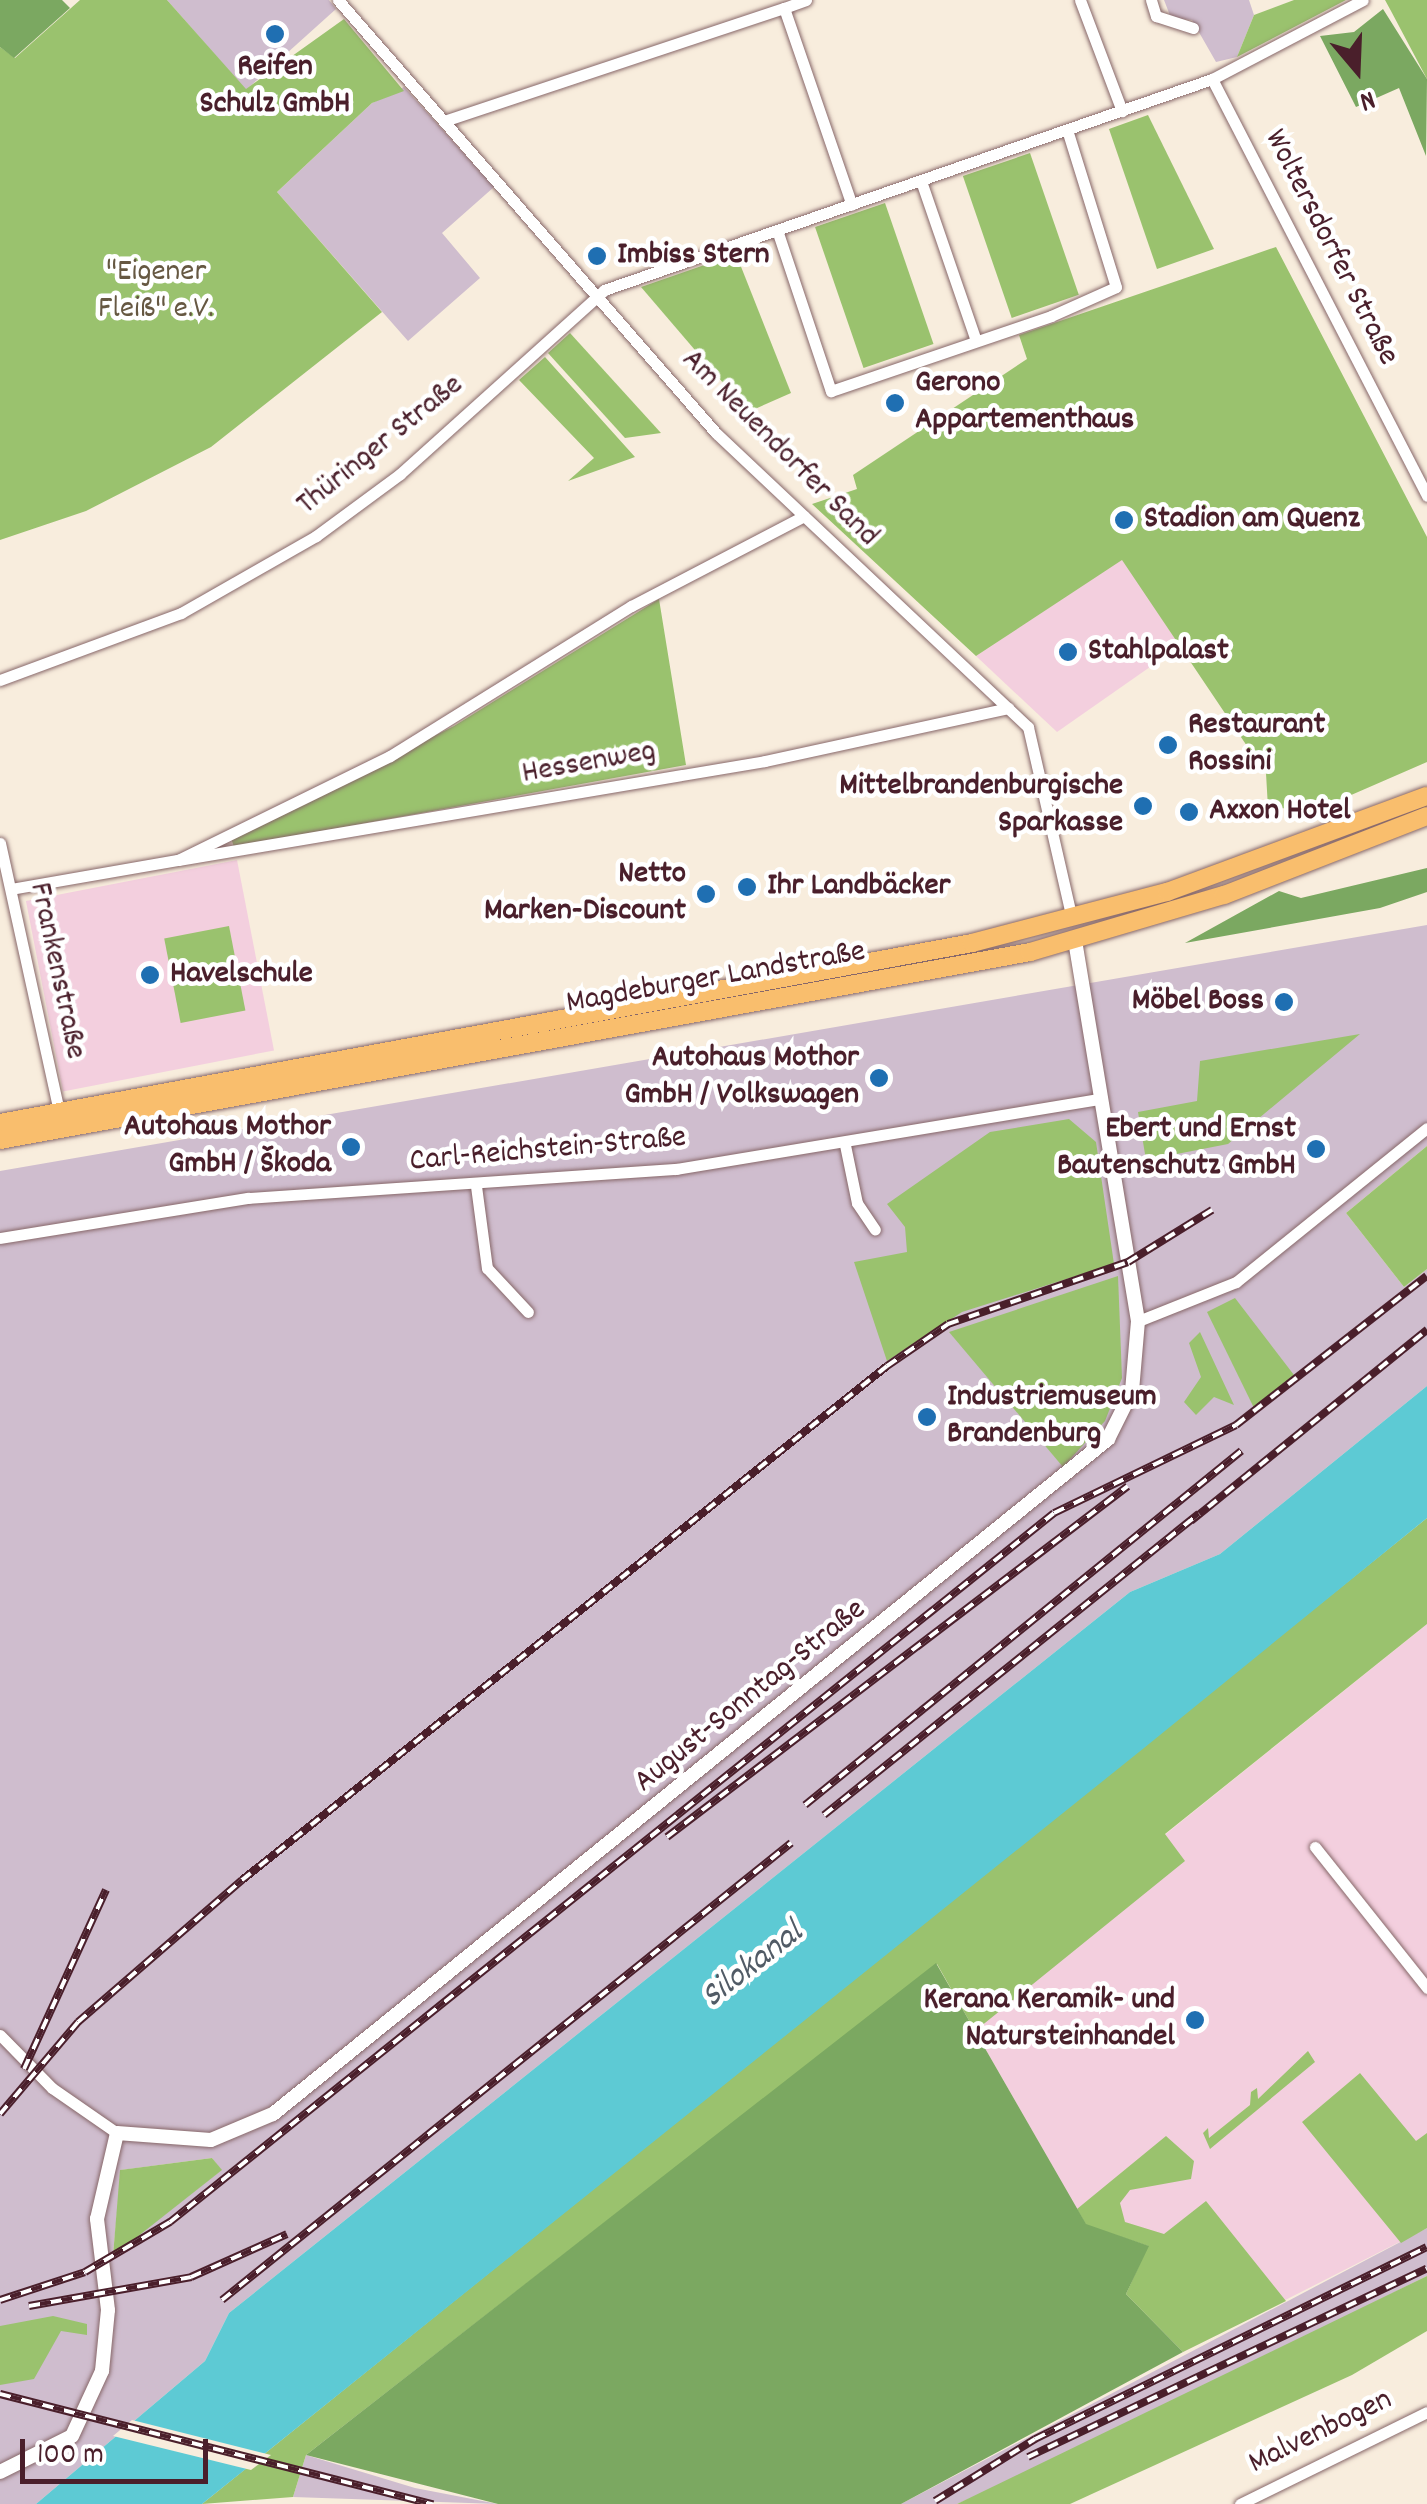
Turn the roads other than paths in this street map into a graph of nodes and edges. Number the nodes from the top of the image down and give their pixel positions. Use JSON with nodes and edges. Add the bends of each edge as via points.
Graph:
{"nodes":[{"id":1,"x":338,"y":0,"type":"edge"},
{"id":2,"x":806,"y":0,"type":"edge"},
{"id":3,"x":1080,"y":0,"type":"edge"},
{"id":4,"x":1151,"y":0,"type":"edge"},
{"id":5,"x":1362,"y":0,"type":"edge"},
{"id":6,"x":784,"y":8,"type":"junction"},
{"id":7,"x":1193,"y":28,"type":"dead end"},
{"id":8,"x":1212,"y":79,"type":"junction"},
{"id":9,"x":1122,"y":111,"type":"junction"},
{"id":10,"x":444,"y":122,"type":"junction"},
{"id":11,"x":1067,"y":130,"type":"junction"},
{"id":12,"x":921,"y":181,"type":"junction"},
{"id":13,"x":852,"y":205,"type":"junction"},
{"id":14,"x":777,"y":230,"type":"junction"},
{"id":15,"x":595,"y":295,"type":"junction"},
{"id":16,"x":976,"y":341,"type":"junction"},
{"id":17,"x":1427,"y":496,"type":"edge"},
{"id":18,"x":804,"y":516,"type":"junction"},
{"id":19,"x":0,"y":680,"type":"edge"},
{"id":20,"x":1008,"y":708,"type":"junction"},
{"id":21,"x":1427,"y":796,"type":"edge"},
{"id":22,"x":1427,"y":816,"type":"edge"},
{"id":23,"x":0,"y":843,"type":"edge"},
{"id":24,"x":178,"y":860,"type":"junction"},
{"id":25,"x":10,"y":889,"type":"junction"},
{"id":26,"x":1072,"y":919,"type":"junction"},
{"id":27,"x":1076,"y":941,"type":"junction"},
{"id":28,"x":1099,"y":1099,"type":"junction"},
{"id":29,"x":59,"y":1111,"type":"junction"},
{"id":30,"x":0,"y":1122,"type":"edge"},
{"id":31,"x":1427,"y":1128,"type":"edge"},
{"id":32,"x":0,"y":1140,"type":"edge"},
{"id":33,"x":844,"y":1145,"type":"junction"},
{"id":34,"x":476,"y":1186,"type":"junction"},
{"id":35,"x":875,"y":1230,"type":"dead end"},
{"id":36,"x":0,"y":1238,"type":"edge"},
{"id":37,"x":528,"y":1312,"type":"dead end"},
{"id":38,"x":1138,"y":1322,"type":"junction"},
{"id":39,"x":1316,"y":1847,"type":"dead end"},
{"id":40,"x":1427,"y":1988,"type":"edge"},
{"id":41,"x":0,"y":2035,"type":"edge"},
{"id":42,"x":117,"y":2133,"type":"junction"},
{"id":43,"x":1427,"y":2412,"type":"edge"},
{"id":44,"x":0,"y":2472,"type":"edge"},
{"id":45,"x":1240,"y":2504,"type":"edge"}],
"edges":[{"from":1,"to":10,"type":"street","name":"Am Neuendorfer Sand"},
{"from":2,"to":6,"type":"street"},
{"from":3,"to":9,"type":"street"},
{"from":4,"to":7,"type":"street","via":[[1156,16]]},
{"from":5,"to":8,"type":"street","name":"Thüringer Straße"},
{"from":6,"to":10,"type":"street"},
{"from":6,"to":13,"type":"street"},
{"from":8,"to":9,"type":"street","name":"Thüringer Straße"},
{"from":8,"to":17,"type":"street","name":"Woltersdorfer Straße"},
{"from":9,"to":11,"type":"street","name":"Thüringer Straße"},
{"from":10,"to":15,"type":"street","name":"Am Neuendorfer Sand"},
{"from":11,"to":12,"type":"street","name":"Thüringer Straße"},
{"from":11,"to":16,"type":"street","via":[[1116,287]]},
{"from":12,"to":13,"type":"street","name":"Thüringer Straße"},
{"from":12,"to":16,"type":"street"},
{"from":13,"to":14,"type":"street","name":"Thüringer Straße"},
{"from":14,"to":15,"type":"street","name":"Thüringer Straße"},
{"from":14,"to":16,"type":"street","via":[[831,391]]},
{"from":15,"to":18,"type":"street","name":"Am Neuendorfer Sand","via":[[716,433]]},
{"from":15,"to":19,"type":"street","name":"Thüringer Straße","via":[[452,430],[316,536],[181,613]]},
{"from":18,"to":20,"type":"street","name":"Am Neuendorfer Sand"},
{"from":18,"to":24,"type":"street","name":"Hessenweg","via":[[631,606],[390,756]]},
{"from":20,"to":24,"type":"street","name":"Hessenweg","via":[[765,761]]},
{"from":20,"to":26,"type":"street","name":"Am Neuendorfer Sand","via":[[1036,744]]},
{"from":21,"to":26,"type":"main road","name":"Magdeburger Landstraße"},
{"from":22,"to":27,"type":"main road","name":"Magdeburger Landstraße"},
{"from":23,"to":25,"type":"street","name":"Frankenstraße"},
{"from":24,"to":25,"type":"street","name":"Hessenweg"},
{"from":25,"to":29,"type":"street","name":"Frankenstraße"},
{"from":26,"to":27,"type":"main road"},
{"from":26,"to":29,"type":"main road","name":"Magdeburger Landstraße"},
{"from":27,"to":28,"type":"street","name":"August-Sonntag-Straße"},
{"from":27,"to":32,"type":"main road","name":"Magdeburger Landstraße"},
{"from":28,"to":33,"type":"street","name":"Carl-Reichstein-Straße"},
{"from":28,"to":38,"type":"street","name":"August-Sonntag-Straße"},
{"from":29,"to":30,"type":"main road","name":"Magdeburger Landstraße"},
{"from":31,"to":38,"type":"street","via":[[1236,1282]]},
{"from":33,"to":34,"type":"street","name":"Carl-Reichstein-Straße"},
{"from":33,"to":35,"type":"street","via":[[857,1202]]},
{"from":34,"to":36,"type":"street","name":"Carl-Reichstein-Straße","via":[[248,1198]]},
{"from":34,"to":37,"type":"street","via":[[487,1268]]},
{"from":38,"to":42,"type":"street","name":"August-Sonntag-Straße","via":[[1126,1407],[1080,1468],[274,2114],[211,2140]]},
{"from":39,"to":40,"type":"street"},
{"from":41,"to":42,"type":"street","via":[[52,2088]]},
{"from":42,"to":44,"type":"street","via":[[97,2220],[108,2328],[102,2371],[72,2436]]},
{"from":43,"to":45,"type":"street","name":"Malvenbogen"}]}
